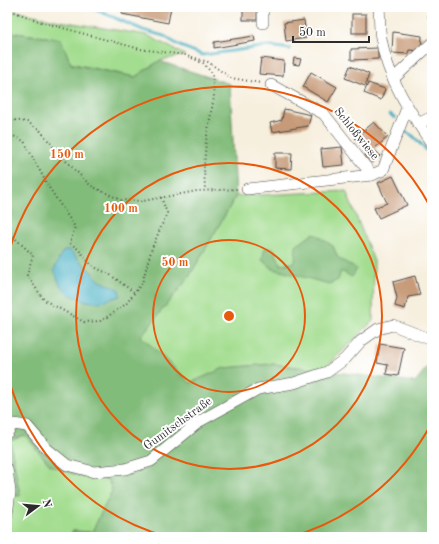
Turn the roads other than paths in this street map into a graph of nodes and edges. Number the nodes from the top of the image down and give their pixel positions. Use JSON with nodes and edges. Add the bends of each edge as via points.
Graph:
{"nodes":[{"id":1,"x":263,"y":7,"type":"edge"},
{"id":2,"x":379,"y":7,"type":"edge"},
{"id":3,"x":263,"y":23,"type":"dead end"},
{"id":4,"x":432,"y":44,"type":"edge"},
{"id":5,"x":393,"y":79,"type":"junction"},
{"id":6,"x":270,"y":85,"type":"road end"},
{"id":7,"x":407,"y":108,"type":"junction"},
{"id":8,"x":432,"y":117,"type":"edge"},
{"id":9,"x":418,"y":124,"type":"junction"},
{"id":10,"x":432,"y":144,"type":"edge"},
{"id":11,"x":372,"y":175,"type":"junction"},
{"id":12,"x":247,"y":189,"type":"road end"},
{"id":13,"x":432,"y":340,"type":"edge"},
{"id":14,"x":9,"y":426,"type":"edge"},
{"id":15,"x":7,"y":469,"type":"edge"},
{"id":16,"x":7,"y":514,"type":"edge"}],
"edges":[{"from":1,"to":3,"type":"street"},
{"from":2,"to":5,"type":"street","via":[[381,39]]},
{"from":4,"to":5,"type":"street"},
{"from":5,"to":7,"type":"street"},
{"from":6,"to":11,"type":"street","name":"Schloßwiese","via":[[324,114]]},
{"from":7,"to":9,"type":"street"},
{"from":7,"to":11,"type":"street","name":"Schloßwiese","via":[[383,170]]},
{"from":8,"to":9,"type":"street"},
{"from":9,"to":10,"type":"street"},
{"from":11,"to":12,"type":"street"},
{"from":13,"to":14,"type":"street","name":"Gumitschstraße","via":[[393,326],[378,329],[327,372],[294,383],[258,389],[200,421],[150,461],[125,469],[94,472],[68,465],[46,449],[27,426]]},
{"from":15,"to":16,"type":"street","via":[[10,492]]}]}
